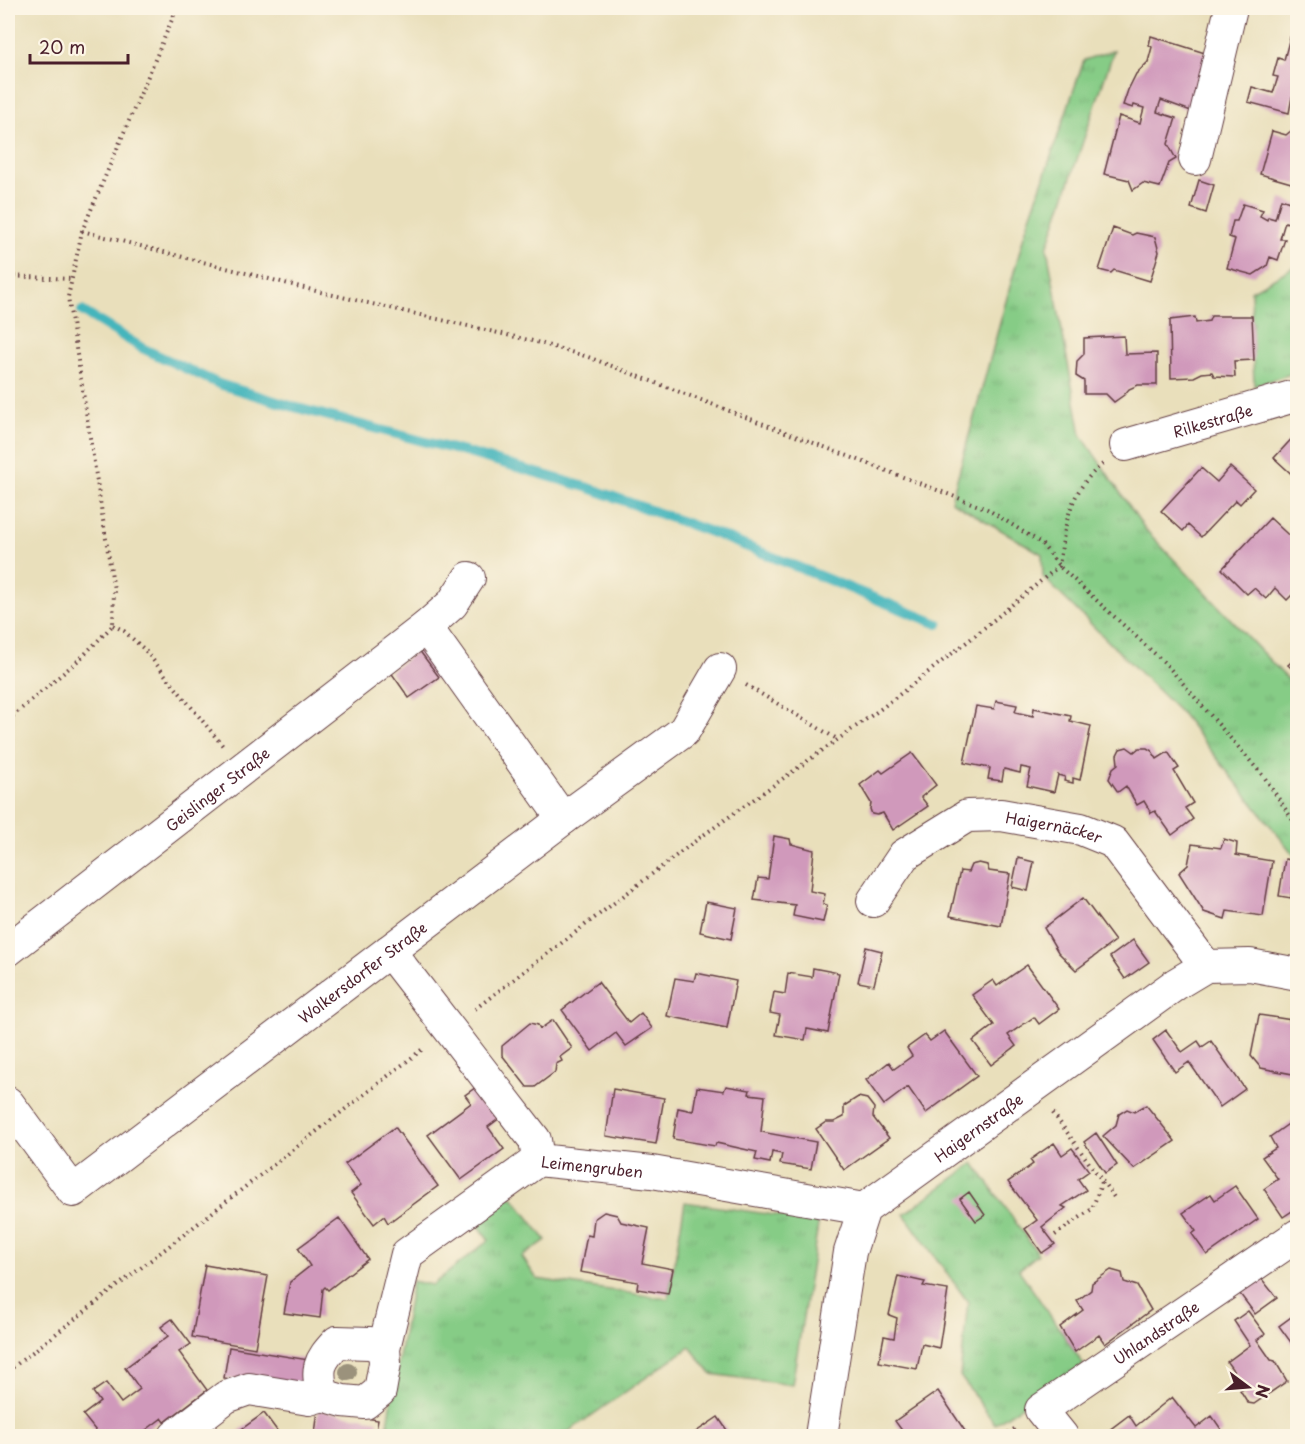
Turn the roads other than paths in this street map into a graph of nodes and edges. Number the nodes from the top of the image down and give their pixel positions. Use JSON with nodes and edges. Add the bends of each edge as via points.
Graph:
{"nodes":[{"id":1,"x":1231,"y":8,"type":"edge"},
{"id":2,"x":1195,"y":159,"type":"dead end"},
{"id":3,"x":1298,"y":395,"type":"edge"},
{"id":4,"x":1126,"y":444,"type":"road end"},
{"id":5,"x":469,"y":578,"type":"dead end"},
{"id":6,"x":426,"y":627,"type":"junction"},
{"id":7,"x":720,"y":669,"type":"road end"},
{"id":8,"x":563,"y":819,"type":"junction"},
{"id":9,"x":873,"y":901,"type":"dead end"},
{"id":10,"x":8,"y":950,"type":"edge"},
{"id":11,"x":389,"y":951,"type":"junction"},
{"id":12,"x":1206,"y":966,"type":"junction"},
{"id":13,"x":1298,"y":974,"type":"edge"},
{"id":14,"x":8,"y":1103,"type":"edge"},
{"id":15,"x":538,"y":1160,"type":"junction"},
{"id":16,"x":864,"y":1209,"type":"junction"},
{"id":17,"x":1298,"y":1235,"type":"edge"},
{"id":18,"x":384,"y":1348,"type":"junction"},
{"id":19,"x":323,"y":1395,"type":"junction"},
{"id":20,"x":175,"y":1437,"type":"edge"},
{"id":21,"x":821,"y":1437,"type":"edge"},
{"id":22,"x":1062,"y":1437,"type":"edge"}],
"edges":[{"from":1,"to":2,"type":"street"},
{"from":3,"to":4,"type":"street","name":"Rilkestraße"},
{"from":5,"to":6,"type":"street","name":"Geislinger Straße","via":[[452,604]]},
{"from":6,"to":8,"type":"street"},
{"from":6,"to":10,"type":"street","name":"Geislinger Straße"},
{"from":7,"to":8,"type":"street","name":"Wolkersdorfer Straße","via":[[684,731]]},
{"from":8,"to":11,"type":"street","name":"Wolkersdorfer Straße"},
{"from":9,"to":12,"type":"street","name":"Haigernäcker","via":[[904,855],[967,816],[1001,814],[1081,830],[1113,842]]},
{"from":11,"to":14,"type":"street","name":"Wolkersdorfer Straße","via":[[73,1191]]},
{"from":11,"to":15,"type":"street","via":[[535,1140]]},
{"from":12,"to":13,"type":"street","name":"Haigernstraße","via":[[1250,965]]},
{"from":12,"to":16,"type":"street","name":"Haigernstraße"},
{"from":15,"to":16,"type":"street","name":"Leimengruben","via":[[652,1172]]},
{"from":15,"to":18,"type":"street","name":"Leimengruben","via":[[407,1254]]},
{"from":16,"to":21,"type":"street","via":[[850,1252]]},
{"from":17,"to":22,"type":"street","name":"Uhlandstraße","via":[[1041,1410]]},
{"from":18,"to":19,"type":"street","name":"Leimengruben","via":[[380,1391],[365,1403]]},
{"from":18,"to":19,"type":"street","via":[[370,1343],[337,1342],[324,1355],[318,1376]]},
{"from":19,"to":20,"type":"street","name":"Leimengruben","via":[[309,1399],[249,1389],[226,1397]]}]}
